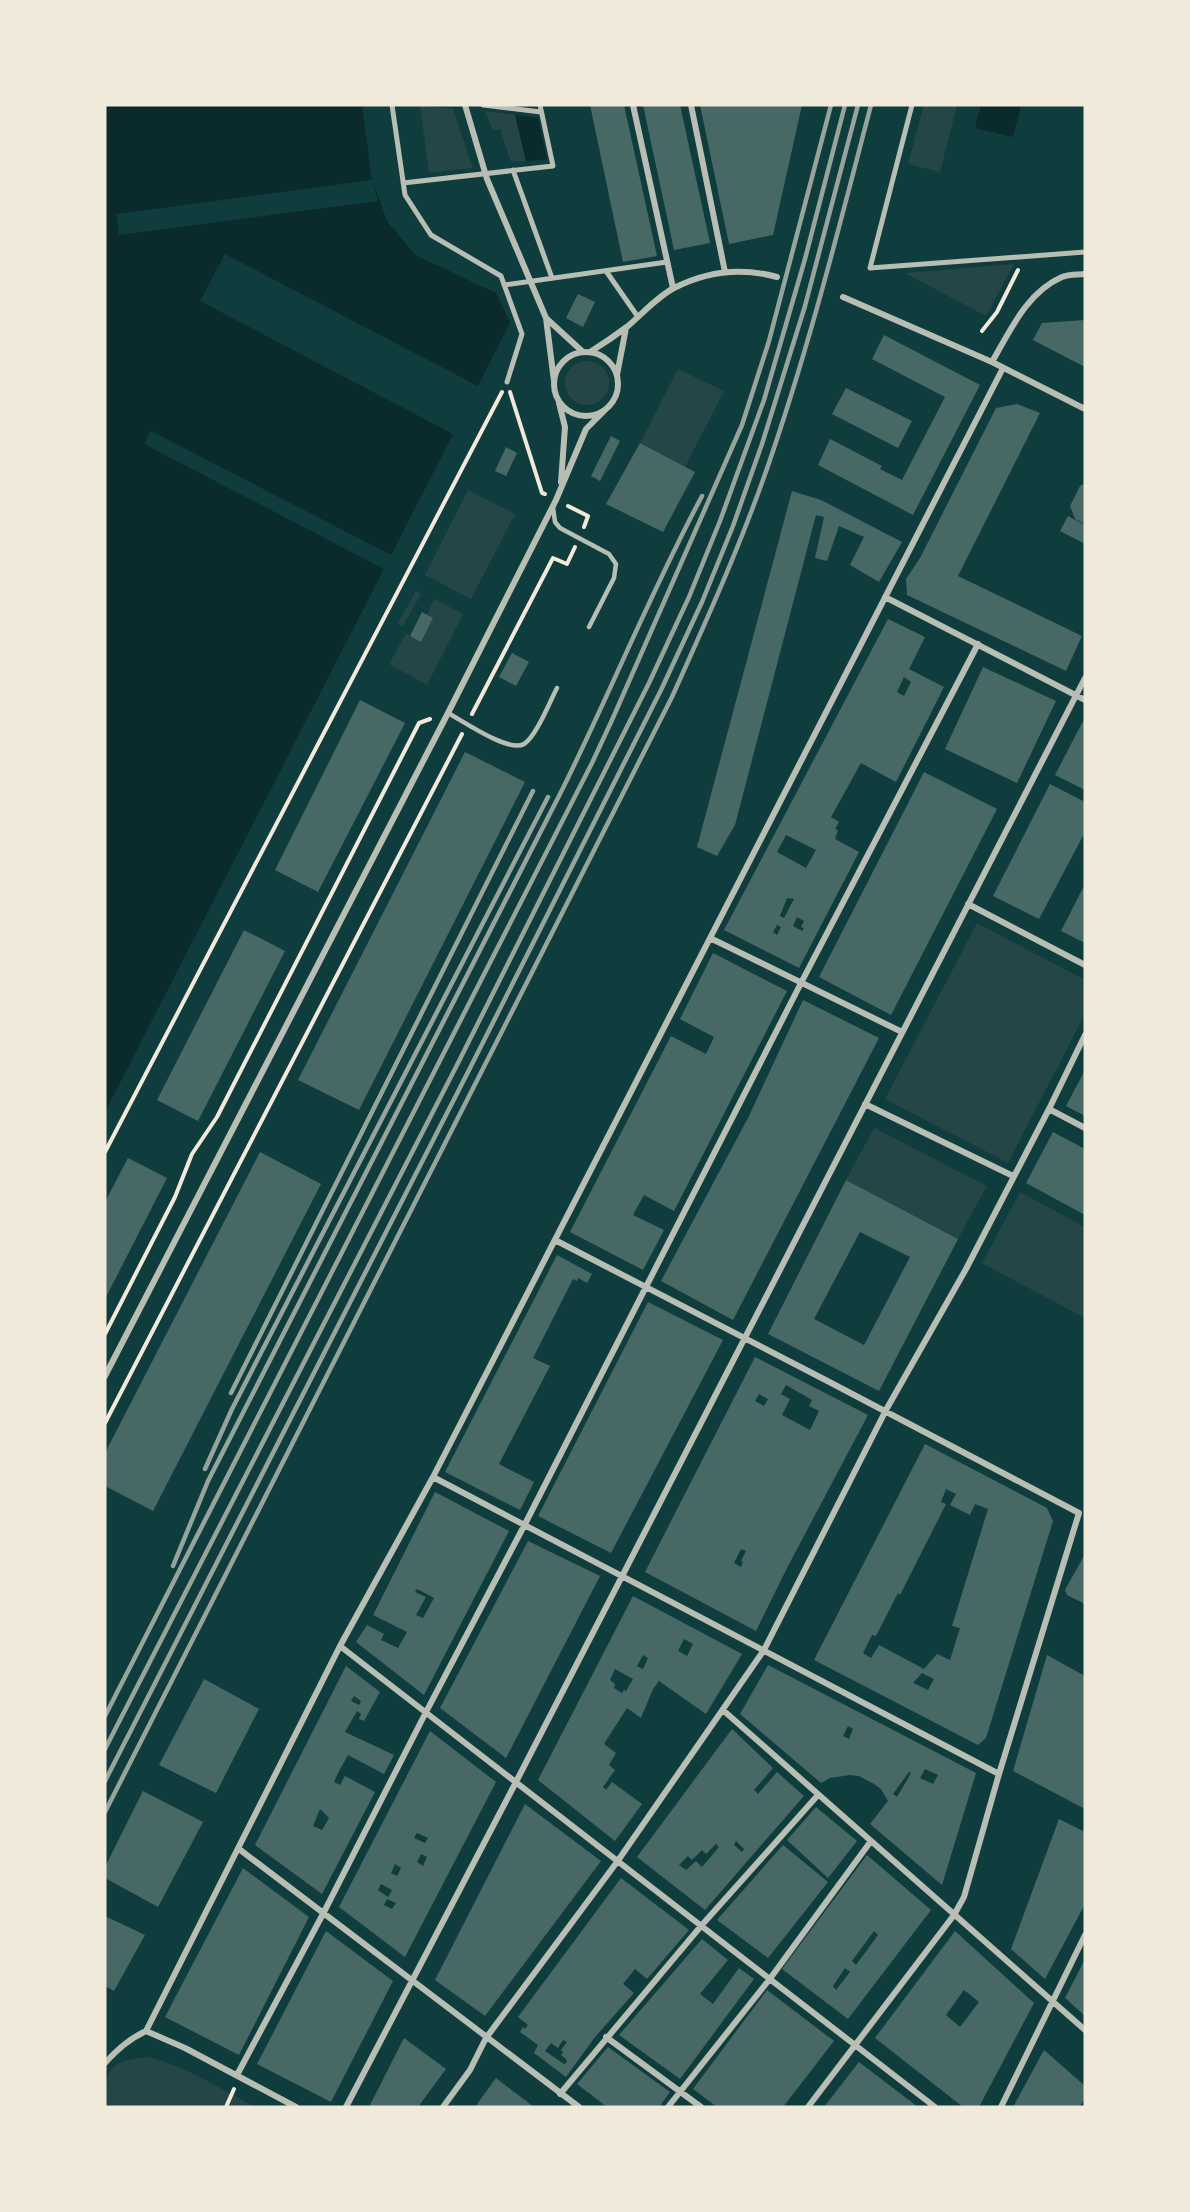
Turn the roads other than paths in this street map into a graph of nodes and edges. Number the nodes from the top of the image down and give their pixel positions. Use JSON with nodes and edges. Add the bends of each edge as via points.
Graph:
{"nodes":[{"id":1,"x":392,"y":105,"type":"edge"},
{"id":2,"x":465,"y":105,"type":"edge"},
{"id":3,"x":483,"y":105,"type":"edge"},
{"id":4,"x":540,"y":105,"type":"edge"},
{"id":5,"x":633,"y":105,"type":"edge"},
{"id":6,"x":691,"y":105,"type":"edge"},
{"id":7,"x":912,"y":105,"type":"edge"},
{"id":8,"x":541,"y":112,"type":"junction"},
{"id":9,"x":513,"y":170,"type":"junction"},
{"id":10,"x":485,"y":173,"type":"junction"},
{"id":11,"x":403,"y":183,"type":"junction"},
{"id":12,"x":1085,"y":252,"type":"edge"},
{"id":13,"x":667,"y":262,"type":"junction"},
{"id":14,"x":606,"y":271,"type":"junction"},
{"id":15,"x":725,"y":272,"type":"junction"},
{"id":16,"x":1085,"y":274,"type":"edge"},
{"id":17,"x":777,"y":277,"type":"dead end"},
{"id":18,"x":552,"y":278,"type":"junction"},
{"id":19,"x":531,"y":281,"type":"junction"},
{"id":20,"x":504,"y":285,"type":"junction"},
{"id":21,"x":673,"y":288,"type":"junction"},
{"id":22,"x":843,"y":297,"type":"dead end"},
{"id":23,"x":638,"y":317,"type":"junction"},
{"id":24,"x":546,"y":318,"type":"junction"},
{"id":25,"x":626,"y":327,"type":"junction"},
{"id":26,"x":586,"y":352,"type":"junction"},
{"id":27,"x":992,"y":362,"type":"junction"},
{"id":28,"x":1003,"y":368,"type":"junction"},
{"id":29,"x":617,"y":376,"type":"junction"},
{"id":30,"x":507,"y":381,"type":"road end"},
{"id":31,"x":554,"y":381,"type":"junction"},
{"id":32,"x":557,"y":397,"type":"junction"},
{"id":33,"x":610,"y":405,"type":"junction"},
{"id":34,"x":1085,"y":409,"type":"edge"},
{"id":35,"x":560,"y":490,"type":"junction"},
{"id":36,"x":555,"y":502,"type":"junction"},
{"id":37,"x":885,"y":597,"type":"junction"},
{"id":38,"x":589,"y":627,"type":"dead end"},
{"id":39,"x":978,"y":644,"type":"junction"},
{"id":40,"x":1085,"y":678,"type":"edge"},
{"id":41,"x":557,"y":688,"type":"dead end"},
{"id":42,"x":1076,"y":695,"type":"junction"},
{"id":43,"x":1085,"y":700,"type":"edge"},
{"id":44,"x":448,"y":713,"type":"junction"},
{"id":45,"x":968,"y":904,"type":"junction"},
{"id":46,"x":710,"y":938,"type":"junction"},
{"id":47,"x":1085,"y":965,"type":"edge"},
{"id":48,"x":801,"y":983,"type":"junction"},
{"id":49,"x":902,"y":1032,"type":"junction"},
{"id":50,"x":1085,"y":1035,"type":"edge"},
{"id":51,"x":865,"y":1104,"type":"junction"},
{"id":52,"x":1049,"y":1109,"type":"junction"},
{"id":53,"x":1085,"y":1128,"type":"edge"},
{"id":54,"x":1013,"y":1176,"type":"junction"},
{"id":55,"x":555,"y":1240,"type":"junction"},
{"id":56,"x":647,"y":1287,"type":"junction"},
{"id":57,"x":743,"y":1339,"type":"junction"},
{"id":58,"x":105,"y":1376,"type":"edge"},
{"id":59,"x":886,"y":1410,"type":"junction"},
{"id":60,"x":433,"y":1477,"type":"junction"},
{"id":61,"x":525,"y":1524,"type":"junction"},
{"id":62,"x":621,"y":1576,"type":"junction"},
{"id":63,"x":340,"y":1646,"type":"junction"},
{"id":64,"x":764,"y":1650,"type":"junction"},
{"id":65,"x":724,"y":1711,"type":"junction"},
{"id":66,"x":425,"y":1714,"type":"junction"},
{"id":67,"x":999,"y":1774,"type":"junction"},
{"id":68,"x":516,"y":1782,"type":"junction"},
{"id":69,"x":818,"y":1795,"type":"junction"},
{"id":70,"x":871,"y":1842,"type":"junction"},
{"id":71,"x":239,"y":1849,"type":"junction"},
{"id":72,"x":617,"y":1862,"type":"junction"},
{"id":73,"x":324,"y":1912,"type":"junction"},
{"id":74,"x":954,"y":1915,"type":"junction"},
{"id":75,"x":701,"y":1926,"type":"junction"},
{"id":76,"x":1085,"y":1935,"type":"edge"},
{"id":77,"x":412,"y":1980,"type":"junction"},
{"id":78,"x":769,"y":1980,"type":"junction"},
{"id":79,"x":1052,"y":2001,"type":"junction"},
{"id":80,"x":1085,"y":2030,"type":"edge"},
{"id":81,"x":146,"y":2031,"type":"junction"},
{"id":82,"x":606,"y":2037,"type":"junction"},
{"id":83,"x":486,"y":2038,"type":"junction"},
{"id":84,"x":854,"y":2045,"type":"junction"},
{"id":85,"x":105,"y":2062,"type":"edge"},
{"id":86,"x":237,"y":2075,"type":"junction"},
{"id":87,"x":680,"y":2091,"type":"junction"},
{"id":88,"x":560,"y":2094,"type":"junction"},
{"id":89,"x":296,"y":2107,"type":"edge"},
{"id":90,"x":346,"y":2107,"type":"edge"},
{"id":91,"x":443,"y":2107,"type":"edge"},
{"id":92,"x":579,"y":2107,"type":"edge"},
{"id":93,"x":668,"y":2107,"type":"edge"},
{"id":94,"x":701,"y":2107,"type":"edge"},
{"id":95,"x":808,"y":2107,"type":"edge"},
{"id":96,"x":935,"y":2107,"type":"edge"},
{"id":97,"x":1001,"y":2107,"type":"edge"}],
"edges":[{"from":1,"to":11,"type":"street"},
{"from":2,"to":10,"type":"street"},
{"from":3,"to":8,"type":"street"},
{"from":4,"to":8,"type":"street"},
{"from":5,"to":13,"type":"street"},
{"from":6,"to":15,"type":"street"},
{"from":7,"to":12,"type":"street","via":[[870,268]]},
{"from":8,"to":9,"type":"street","via":[[553,166]]},
{"from":9,"to":10,"type":"street"},
{"from":9,"to":18,"type":"street"},
{"from":10,"to":11,"type":"street"},
{"from":10,"to":19,"type":"street"},
{"from":11,"to":20,"type":"street","via":[[405,195],[431,235],[501,276]]},
{"from":13,"to":14,"type":"street"},
{"from":13,"to":21,"type":"street"},
{"from":14,"to":18,"type":"street"},
{"from":14,"to":23,"type":"street"},
{"from":15,"to":17,"type":"street","via":[[755,271]]},
{"from":15,"to":21,"type":"street"},
{"from":16,"to":27,"type":"street","via":[[1064,276],[1040,290]]},
{"from":18,"to":19,"type":"street"},
{"from":19,"to":20,"type":"street"},
{"from":19,"to":24,"type":"street"},
{"from":20,"to":30,"type":"street","via":[[522,334]]},
{"from":21,"to":23,"type":"street"},
{"from":22,"to":27,"type":"street"},
{"from":23,"to":25,"type":"street"},
{"from":24,"to":26,"type":"street"},
{"from":24,"to":31,"type":"street"},
{"from":25,"to":26,"type":"street"},
{"from":25,"to":29,"type":"street"},
{"from":26,"to":29,"type":"street","via":[[606,358]]},
{"from":26,"to":31,"type":"street","via":[[576,353],[561,364]]},
{"from":27,"to":28,"type":"street"},
{"from":28,"to":34,"type":"street"},
{"from":28,"to":37,"type":"street"},
{"from":29,"to":33,"type":"street"},
{"from":31,"to":32,"type":"street"},
{"from":32,"to":33,"type":"street","via":[[563,406],[581,415],[602,411]]},
{"from":32,"to":35,"type":"street","via":[[565,428]]},
{"from":33,"to":35,"type":"street","via":[[586,429]]},
{"from":35,"to":36,"type":"street"},
{"from":36,"to":38,"type":"lane","via":[[555,522],[560,528],[609,554],[616,564],[614,578]]},
{"from":36,"to":44,"type":"street"},
{"from":37,"to":39,"type":"street"},
{"from":37,"to":46,"type":"street"},
{"from":39,"to":42,"type":"street"},
{"from":39,"to":48,"type":"street"},
{"from":40,"to":42,"type":"street"},
{"from":41,"to":44,"type":"lane","via":[[532,735],[519,746],[506,745]]},
{"from":42,"to":43,"type":"street"},
{"from":42,"to":45,"type":"street"},
{"from":44,"to":58,"type":"street"},
{"from":45,"to":47,"type":"street"},
{"from":45,"to":49,"type":"street"},
{"from":46,"to":48,"type":"street"},
{"from":46,"to":55,"type":"street"},
{"from":48,"to":49,"type":"street"},
{"from":48,"to":56,"type":"street"},
{"from":49,"to":51,"type":"street"},
{"from":50,"to":52,"type":"street"},
{"from":51,"to":54,"type":"street"},
{"from":51,"to":57,"type":"street"},
{"from":52,"to":53,"type":"street"},
{"from":52,"to":54,"type":"street"},
{"from":54,"to":59,"type":"street","via":[[966,1269]]},
{"from":55,"to":56,"type":"street"},
{"from":55,"to":60,"type":"street"},
{"from":56,"to":57,"type":"street"},
{"from":56,"to":61,"type":"street"},
{"from":57,"to":59,"type":"street"},
{"from":57,"to":62,"type":"street"},
{"from":59,"to":64,"type":"street"},
{"from":59,"to":67,"type":"street","via":[[1079,1513]]},
{"from":60,"to":61,"type":"street"},
{"from":60,"to":63,"type":"street"},
{"from":61,"to":62,"type":"street"},
{"from":61,"to":66,"type":"street"},
{"from":62,"to":64,"type":"street"},
{"from":62,"to":68,"type":"street"},
{"from":63,"to":66,"type":"street"},
{"from":63,"to":71,"type":"street"},
{"from":64,"to":65,"type":"street"},
{"from":64,"to":67,"type":"street"},
{"from":65,"to":69,"type":"street"},
{"from":65,"to":72,"type":"street"},
{"from":66,"to":68,"type":"street"},
{"from":66,"to":73,"type":"street"},
{"from":67,"to":74,"type":"street","via":[[964,1897]]},
{"from":68,"to":72,"type":"street"},
{"from":68,"to":77,"type":"street"},
{"from":69,"to":70,"type":"street"},
{"from":69,"to":75,"type":"street"},
{"from":70,"to":74,"type":"street"},
{"from":70,"to":78,"type":"street"},
{"from":71,"to":73,"type":"street"},
{"from":71,"to":81,"type":"street"},
{"from":72,"to":75,"type":"street"},
{"from":72,"to":83,"type":"street"},
{"from":73,"to":77,"type":"street"},
{"from":73,"to":86,"type":"street"},
{"from":74,"to":79,"type":"street"},
{"from":74,"to":84,"type":"street"},
{"from":75,"to":78,"type":"street"},
{"from":75,"to":82,"type":"street"},
{"from":76,"to":79,"type":"street"},
{"from":77,"to":83,"type":"street"},
{"from":77,"to":90,"type":"street"},
{"from":78,"to":84,"type":"street"},
{"from":78,"to":87,"type":"street"},
{"from":79,"to":80,"type":"street"},
{"from":79,"to":97,"type":"street"},
{"from":81,"to":85,"type":"street","via":[[133,2037]]},
{"from":81,"to":86,"type":"street"},
{"from":82,"to":87,"type":"street"},
{"from":82,"to":88,"type":"street"},
{"from":83,"to":88,"type":"street"},
{"from":83,"to":91,"type":"street","via":[[470,2070]]},
{"from":84,"to":95,"type":"street"},
{"from":84,"to":96,"type":"street"},
{"from":86,"to":89,"type":"street"},
{"from":87,"to":93,"type":"street"},
{"from":87,"to":94,"type":"street"},
{"from":88,"to":92,"type":"street"}]}
